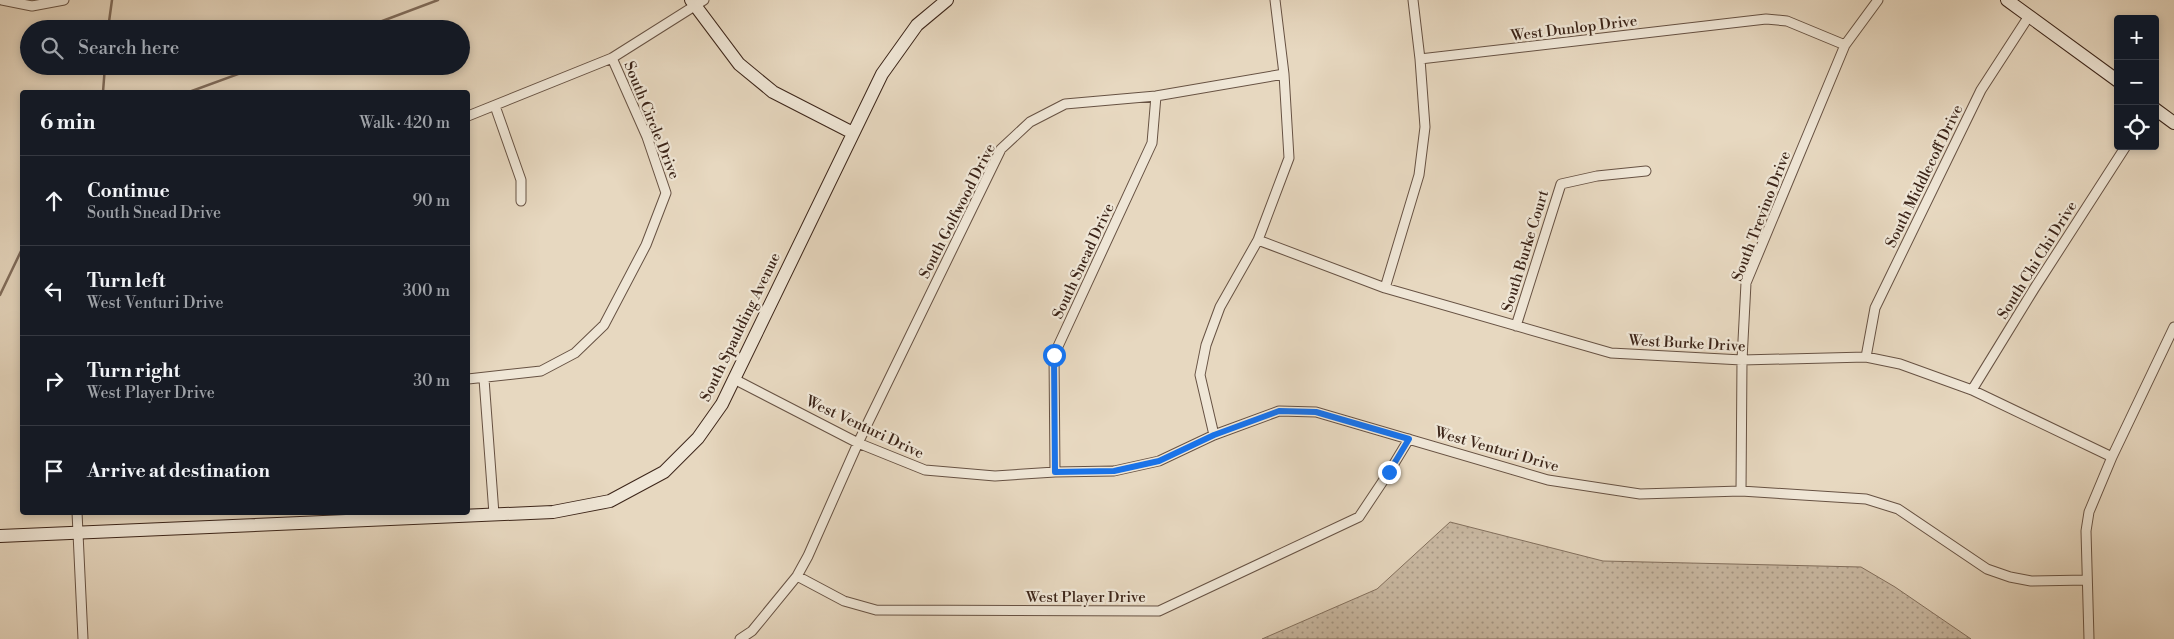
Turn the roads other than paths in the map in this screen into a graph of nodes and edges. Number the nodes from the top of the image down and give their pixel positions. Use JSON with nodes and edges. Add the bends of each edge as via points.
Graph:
{"nodes":[{"id":1,"x":2,"y":0,"type":"edge"},
{"id":2,"x":64,"y":0,"type":"edge"},
{"id":3,"x":947,"y":0,"type":"edge"},
{"id":4,"x":1275,"y":0,"type":"edge"},
{"id":5,"x":1413,"y":0,"type":"edge"},
{"id":6,"x":1878,"y":0,"type":"edge"},
{"id":7,"x":2007,"y":0,"type":"edge"},
{"id":8,"x":697,"y":2,"type":"edge"},
{"id":9,"x":2029,"y":16,"type":"junction"},
{"id":10,"x":1846,"y":46,"type":"junction"},
{"id":11,"x":612,"y":58,"type":"junction"},
{"id":12,"x":1420,"y":60,"type":"junction"},
{"id":13,"x":1284,"y":74,"type":"junction"},
{"id":14,"x":2114,"y":78,"type":"edge"},
{"id":15,"x":1156,"y":96,"type":"junction"},
{"id":16,"x":495,"y":106,"type":"junction"},
{"id":17,"x":2159,"y":112,"type":"edge"},
{"id":18,"x":470,"y":115,"type":"edge"},
{"id":19,"x":2174,"y":123,"type":"edge"},
{"id":20,"x":853,"y":132,"type":"junction"},
{"id":21,"x":2123,"y":150,"type":"edge"},
{"id":22,"x":1646,"y":171,"type":"dead end"},
{"id":23,"x":521,"y":201,"type":"dead end"},
{"id":24,"x":1258,"y":240,"type":"junction"},
{"id":25,"x":1385,"y":288,"type":"junction"},
{"id":26,"x":1516,"y":326,"type":"junction"},
{"id":27,"x":2174,"y":327,"type":"edge"},
{"id":28,"x":1866,"y":357,"type":"junction"},
{"id":29,"x":1742,"y":360,"type":"junction"},
{"id":30,"x":470,"y":379,"type":"edge"},
{"id":31,"x":484,"y":379,"type":"junction"},
{"id":32,"x":734,"y":379,"type":"junction"},
{"id":33,"x":1972,"y":390,"type":"junction"},
{"id":34,"x":1214,"y":435,"type":"junction"},
{"id":35,"x":1409,"y":439,"type":"junction"},
{"id":36,"x":858,"y":443,"type":"junction"},
{"id":37,"x":2112,"y":456,"type":"junction"},
{"id":38,"x":1055,"y":472,"type":"junction"},
{"id":39,"x":1741,"y":491,"type":"junction"},
{"id":40,"x":494,"y":514,"type":"junction"},
{"id":41,"x":77,"y":515,"type":"edge"},
{"id":42,"x":78,"y":533,"type":"junction"},
{"id":43,"x":0,"y":536,"type":"edge"},
{"id":44,"x":797,"y":576,"type":"junction"},
{"id":45,"x":2087,"y":580,"type":"junction"},
{"id":46,"x":83,"y":639,"type":"edge"},
{"id":47,"x":740,"y":639,"type":"edge"},
{"id":48,"x":2089,"y":639,"type":"edge"}],
"edges":[{"from":1,"to":2,"type":"street","via":[[32,6]]},
{"from":3,"to":20,"type":"street","name":"South Spaulding Avenue","via":[[917,25],[894,56]]},
{"from":4,"to":13,"type":"street"},
{"from":5,"to":12,"type":"street"},
{"from":6,"to":10,"type":"street","name":"South Trevino Drive"},
{"from":7,"to":9,"type":"street"},
{"from":8,"to":11,"type":"street"},
{"from":8,"to":20,"type":"street","via":[[739,64],[773,92]]},
{"from":9,"to":14,"type":"street"},
{"from":9,"to":28,"type":"street","name":"South Middlecoff Drive","via":[[1981,90],[1875,308]]},
{"from":10,"to":12,"type":"street","name":"West Dunlop Drive","via":[[1787,21],[1766,19]]},
{"from":10,"to":29,"type":"street","name":"South Trevino Drive","via":[[1746,283]]},
{"from":11,"to":16,"type":"street"},
{"from":11,"to":31,"type":"street","name":"South Circle Drive","via":[[647,137],[666,192],[646,245],[604,325],[575,353],[541,371]]},
{"from":12,"to":25,"type":"street","via":[[1425,127],[1418,175]]},
{"from":13,"to":15,"type":"street","name":"South Golfwood Drive"},
{"from":13,"to":24,"type":"street","via":[[1289,158]]},
{"from":15,"to":36,"type":"street","name":"South Golfwood Drive","via":[[1066,104],[1030,122],[1001,149]]},
{"from":15,"to":38,"type":"street","name":"South Snead Drive","via":[[1152,143],[1054,355]]},
{"from":16,"to":18,"type":"street"},
{"from":16,"to":23,"type":"street","via":[[521,180]]},
{"from":17,"to":19,"type":"street"},
{"from":20,"to":32,"type":"street","name":"South Spaulding Avenue"},
{"from":21,"to":33,"type":"street","name":"South Chi Chi Drive"},
{"from":22,"to":26,"type":"street","name":"South Burke Court","via":[[1561,184]]},
{"from":24,"to":25,"type":"street","name":"West Burke Drive"},
{"from":24,"to":34,"type":"street","via":[[1220,306],[1206,345],[1200,374]]},
{"from":25,"to":26,"type":"street","name":"West Burke Drive"},
{"from":26,"to":29,"type":"street","name":"West Burke Drive","via":[[1612,353]]},
{"from":27,"to":37,"type":"street"},
{"from":28,"to":29,"type":"street","name":"West Burke Drive"},
{"from":28,"to":33,"type":"street","name":"West Burke Drive","via":[[1900,364]]},
{"from":29,"to":39,"type":"street","name":"South Trevino Drive"},
{"from":30,"to":31,"type":"street","name":"South Circle Drive"},
{"from":31,"to":40,"type":"street"},
{"from":32,"to":36,"type":"street","name":"West Venturi Drive"},
{"from":32,"to":40,"type":"street","name":"South Spaulding Avenue","via":[[722,404],[698,438],[664,472],[610,500],[553,512]]},
{"from":33,"to":37,"type":"street","name":"West Burke Drive"},
{"from":34,"to":35,"type":"street","name":"West Venturi Drive","via":[[1279,411],[1316,412]]},
{"from":34,"to":38,"type":"street","name":"West Venturi Drive","via":[[1159,461],[1114,471]]},
{"from":35,"to":39,"type":"street","name":"West Venturi Drive","via":[[1548,480],[1630,493]]},
{"from":35,"to":44,"type":"street","name":"West Player Drive","via":[[1359,517],[1159,610],[876,610],[844,601]]},
{"from":36,"to":38,"type":"street","name":"West Venturi Drive","via":[[925,470],[995,476]]},
{"from":36,"to":44,"type":"street","name":"South Golfwood Drive"},
{"from":37,"to":45,"type":"street","via":[[2089,512]]},
{"from":39,"to":45,"type":"street","name":"West Venturi Drive","via":[[1866,499],[1898,510],[1987,569],[2031,580]]},
{"from":40,"to":42,"type":"street","name":"South Spaulding Avenue"},
{"from":41,"to":42,"type":"street"},
{"from":42,"to":43,"type":"street","name":"South Spaulding Avenue"},
{"from":42,"to":46,"type":"street"},
{"from":44,"to":47,"type":"street","name":"South Golfwood Drive","via":[[752,631]]},
{"from":45,"to":48,"type":"street"}]}
